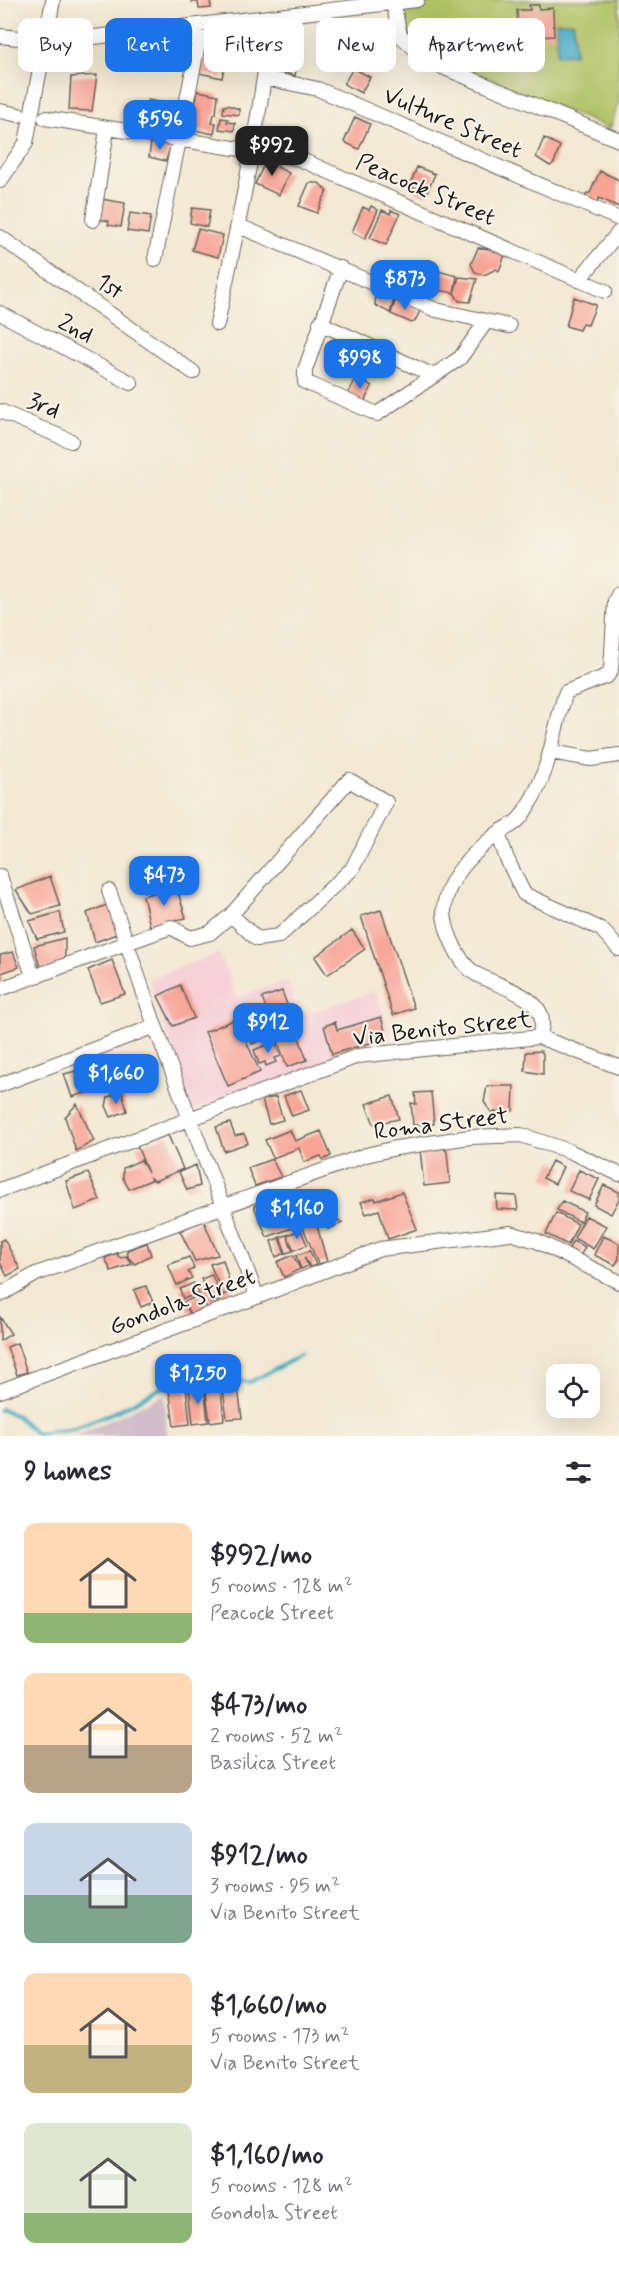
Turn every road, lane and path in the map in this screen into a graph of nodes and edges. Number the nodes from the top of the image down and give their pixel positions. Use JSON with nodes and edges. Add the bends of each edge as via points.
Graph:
{"nodes":[{"id":1,"x":53,"y":0,"type":"edge"},
{"id":2,"x":417,"y":0,"type":"edge"},
{"id":3,"x":393,"y":3,"type":"junction"},
{"id":4,"x":272,"y":17,"type":"junction"},
{"id":5,"x":50,"y":18,"type":"edge"},
{"id":6,"x":202,"y":25,"type":"junction"},
{"id":7,"x":0,"y":36,"type":"edge"},
{"id":8,"x":93,"y":36,"type":"edge"},
{"id":9,"x":18,"y":38,"type":"edge"},
{"id":10,"x":40,"y":72,"type":"edge"},
{"id":11,"x":265,"y":78,"type":"junction"},
{"id":12,"x":0,"y":111,"type":"edge"},
{"id":13,"x":19,"y":115,"type":"dead end"},
{"id":14,"x":45,"y":118,"type":"dead end"},
{"id":15,"x":619,"y":124,"type":"edge"},
{"id":16,"x":107,"y":129,"type":"junction"},
{"id":17,"x":180,"y":139,"type":"junction"},
{"id":18,"x":617,"y":139,"type":"edge"},
{"id":19,"x":253,"y":150,"type":"junction"},
{"id":20,"x":0,"y":181,"type":"edge"},
{"id":21,"x":619,"y":219,"type":"edge"},
{"id":22,"x":93,"y":220,"type":"dead end"},
{"id":23,"x":239,"y":226,"type":"junction"},
{"id":24,"x":619,"y":232,"type":"edge"},
{"id":25,"x":0,"y":237,"type":"edge"},
{"id":26,"x":155,"y":259,"type":"dead end"},
{"id":27,"x":340,"y":268,"type":"junction"},
{"id":28,"x":579,"y":279,"type":"junction"},
{"id":29,"x":605,"y":291,"type":"dead end"},
{"id":30,"x":0,"y":313,"type":"edge"},
{"id":31,"x":486,"y":322,"type":"junction"},
{"id":32,"x":320,"y":323,"type":"junction"},
{"id":33,"x":217,"y":324,"type":"dead end"},
{"id":34,"x":509,"y":326,"type":"dead end"},
{"id":35,"x":193,"y":372,"type":"dead end"},
{"id":36,"x":432,"y":375,"type":"junction"},
{"id":37,"x":131,"y":383,"type":"dead end"},
{"id":38,"x":0,"y":411,"type":"edge"},
{"id":39,"x":71,"y":441,"type":"dead end"},
{"id":40,"x":619,"y":593,"type":"edge"},
{"id":41,"x":551,"y":752,"type":"junction"},
{"id":42,"x":619,"y":755,"type":"edge"},
{"id":43,"x":498,"y":833,"type":"junction"},
{"id":44,"x":0,"y":876,"type":"edge"},
{"id":45,"x":109,"y":891,"type":"dead end"},
{"id":46,"x":2,"y":893,"type":"edge"},
{"id":47,"x":231,"y":915,"type":"junction"},
{"id":48,"x":126,"y":943,"type":"junction"},
{"id":49,"x":619,"y":949,"type":"edge"},
{"id":50,"x":33,"y":976,"type":"junction"},
{"id":51,"x":0,"y":989,"type":"edge"},
{"id":52,"x":155,"y":1026,"type":"junction"},
{"id":53,"x":539,"y":1037,"type":"junction"},
{"id":54,"x":619,"y":1067,"type":"edge"},
{"id":55,"x":0,"y":1085,"type":"edge"},
{"id":56,"x":190,"y":1119,"type":"junction"},
{"id":57,"x":619,"y":1174,"type":"edge"},
{"id":58,"x":0,"y":1190,"type":"edge"},
{"id":59,"x":223,"y":1207,"type":"junction"},
{"id":60,"x":619,"y":1282,"type":"edge"},
{"id":61,"x":0,"y":1295,"type":"edge"},
{"id":62,"x":257,"y":1297,"type":"junction"},
{"id":63,"x":0,"y":1392,"type":"edge"}],
"edges":[{"from":1,"to":5,"type":"street"},
{"from":2,"to":3,"type":"street"},
{"from":3,"to":4,"type":"street"},
{"from":3,"to":18,"type":"street","via":[[400,35],[428,61]]},
{"from":4,"to":6,"type":"street"},
{"from":4,"to":11,"type":"street"},
{"from":6,"to":8,"type":"street"},
{"from":6,"to":17,"type":"street"},
{"from":7,"to":9,"type":"street"},
{"from":10,"to":20,"type":"street","via":[[26,143]]},
{"from":11,"to":19,"type":"street"},
{"from":11,"to":21,"type":"street","name":"Vulture Street","via":[[318,89]]},
{"from":12,"to":13,"type":"street"},
{"from":14,"to":16,"type":"street","name":"Peacock Street"},
{"from":15,"to":18,"type":"street"},
{"from":16,"to":17,"type":"street","name":"Peacock Street"},
{"from":16,"to":22,"type":"street"},
{"from":17,"to":19,"type":"street","name":"Peacock Street"},
{"from":17,"to":26,"type":"street"},
{"from":19,"to":23,"type":"street"},
{"from":19,"to":28,"type":"street","name":"Peacock Street","via":[[297,158]]},
{"from":23,"to":27,"type":"street"},
{"from":23,"to":33,"type":"street"},
{"from":24,"to":28,"type":"street"},
{"from":25,"to":35,"type":"street","name":"1st"},
{"from":27,"to":31,"type":"street","via":[[436,310]]},
{"from":27,"to":32,"type":"street"},
{"from":28,"to":29,"type":"street","name":"Peacock Street"},
{"from":30,"to":37,"type":"street","name":"2nd"},
{"from":31,"to":34,"type":"street"},
{"from":31,"to":36,"type":"street","via":[[460,358]]},
{"from":32,"to":36,"type":"street"},
{"from":32,"to":36,"type":"street","via":[[305,382],[377,414]]},
{"from":38,"to":39,"type":"street","name":"3rd"},
{"from":40,"to":41,"type":"street","via":[[615,601],[611,670],[607,676],[566,692]]},
{"from":41,"to":42,"type":"street","via":[[591,759]]},
{"from":41,"to":43,"type":"street","via":[[537,791],[519,820]]},
{"from":43,"to":49,"type":"street","via":[[524,894],[601,929]]},
{"from":43,"to":53,"type":"street","via":[[452,880],[444,911],[451,940],[473,972],[535,1005],[543,1022]]},
{"from":44,"to":46,"type":"street"},
{"from":45,"to":48,"type":"street"},
{"from":46,"to":50,"type":"street"},
{"from":47,"to":47,"type":"street","via":[[349,780],[386,802],[352,869],[279,936],[257,939]]},
{"from":47,"to":48,"type":"street","via":[[210,933],[190,938],[171,927]]},
{"from":48,"to":50,"type":"street"},
{"from":48,"to":52,"type":"street"},
{"from":50,"to":51,"type":"street"},
{"from":52,"to":55,"type":"street"},
{"from":52,"to":56,"type":"street"},
{"from":53,"to":54,"type":"street","name":"Via Benito Street"},
{"from":53,"to":56,"type":"street","name":"Via Benito Street","via":[[358,1056]]},
{"from":56,"to":58,"type":"street","name":"Via Benito Street"},
{"from":56,"to":59,"type":"street"},
{"from":57,"to":59,"type":"street","name":"Roma Street","via":[[521,1135],[470,1137],[366,1155]]},
{"from":59,"to":61,"type":"street","name":"Roma Street","via":[[36,1274]]},
{"from":59,"to":62,"type":"street"},
{"from":60,"to":62,"type":"street","name":"Gondola Street","via":[[537,1241],[510,1233],[380,1248]]},
{"from":62,"to":63,"type":"street","name":"Gondola Street"}]}
